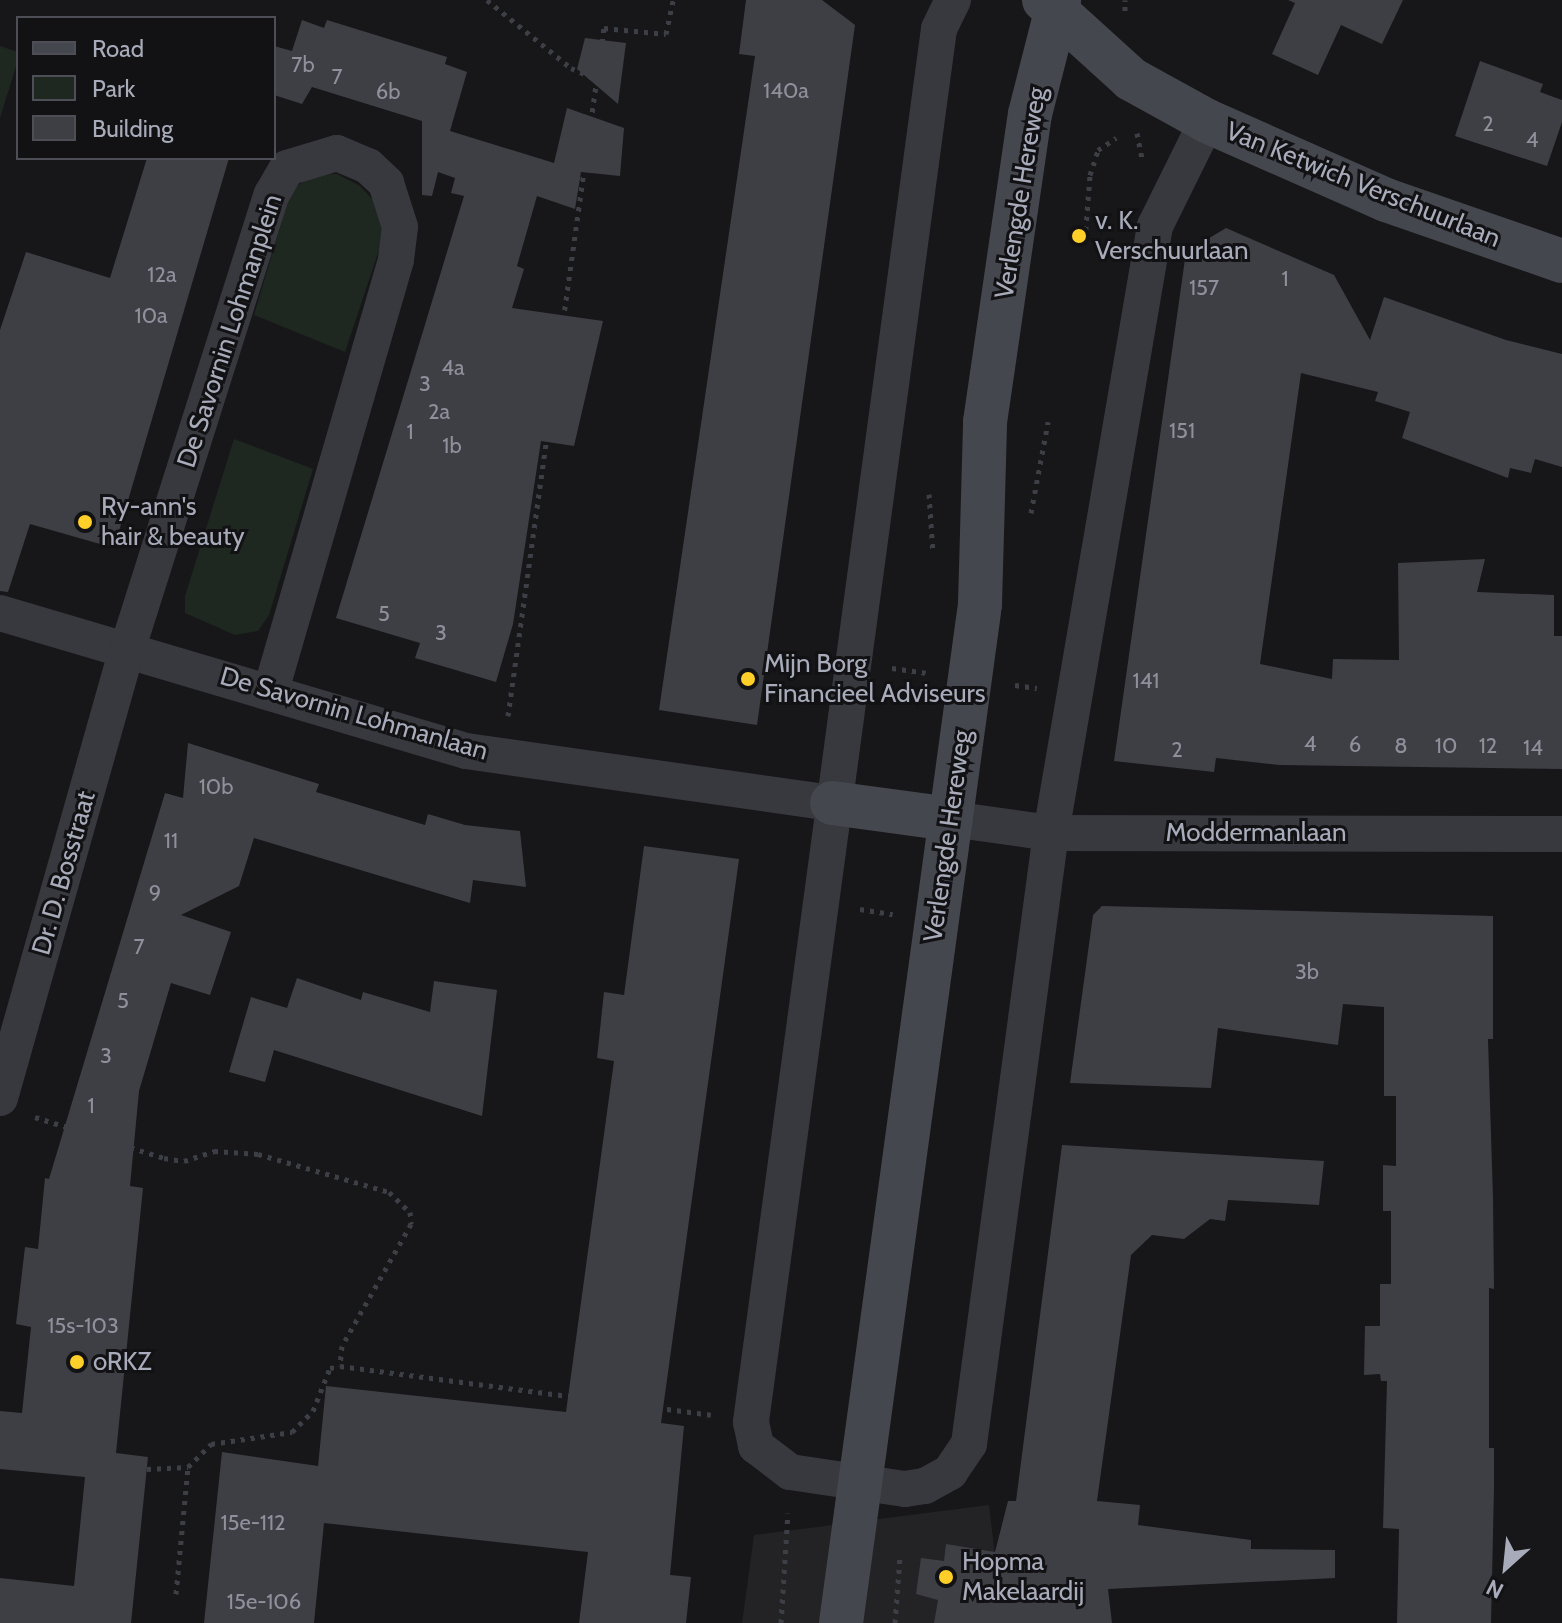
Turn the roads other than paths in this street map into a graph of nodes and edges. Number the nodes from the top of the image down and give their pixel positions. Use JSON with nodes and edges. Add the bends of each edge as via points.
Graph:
{"nodes":[{"id":1,"x":953,"y":0,"type":"edge"},
{"id":2,"x":1053,"y":4,"type":"edge"},
{"id":3,"x":1207,"y":121,"type":"junction"},
{"id":4,"x":1562,"y":261,"type":"edge"},
{"id":5,"x":0,"y":613,"type":"edge"},
{"id":6,"x":128,"y":647,"type":"junction"},
{"id":7,"x":271,"y":691,"type":"junction"},
{"id":8,"x":832,"y":803,"type":"junction"},
{"id":9,"x":951,"y":819,"type":"junction"},
{"id":10,"x":1051,"y":833,"type":"junction"},
{"id":11,"x":1562,"y":834,"type":"edge"},
{"id":12,"x":14,"y":1106,"type":"edge"},
{"id":13,"x":858,"y":1483,"type":"junction"},
{"id":14,"x":841,"y":1623,"type":"edge"}],
"edges":[{"from":1,"to":8,"type":"street","via":[[939,29]]},
{"from":2,"to":3,"type":"main road","name":"Van Ketwich Verschuurlaan","via":[[1131,79]]},
{"from":2,"to":9,"type":"main road","name":"Verlengde Hereweg","via":[[1030,114],[985,422],[980,604]]},
{"from":3,"to":4,"type":"main road","name":"Van Ketwich Verschuurlaan","via":[[1386,200]]},
{"from":3,"to":10,"type":"street","via":[[1155,226]]},
{"from":5,"to":6,"type":"street","name":"De Savornin Lohmanlaan"},
{"from":6,"to":7,"type":"street","name":"De Savornin Lohmanlaan"},
{"from":6,"to":7,"type":"street","name":"De Savornin Lohmanplein","via":[[272,194],[287,168],[337,153],[368,166],[386,183],[400,227],[396,260]]},
{"from":6,"to":12,"type":"street","name":"Dr. D. Bosstraat"},
{"from":7,"to":8,"type":"street","name":"De Savornin Lohmanlaan","via":[[466,751]]},
{"from":8,"to":9,"type":"main road","name":"De Savornin Lohmanlaan"},
{"from":8,"to":13,"type":"street","via":[[751,1422],[756,1446],[773,1464],[790,1472]]},
{"from":9,"to":10,"type":"street","name":"Moddermanlaan"},
{"from":9,"to":13,"type":"main road","name":"Verlengde Hereweg"},
{"from":10,"to":11,"type":"street","name":"Moddermanlaan"},
{"from":10,"to":13,"type":"street","via":[[969,1444],[950,1472],[925,1486]]},
{"from":13,"to":14,"type":"main road","name":"Verlengde Hereweg"}]}
